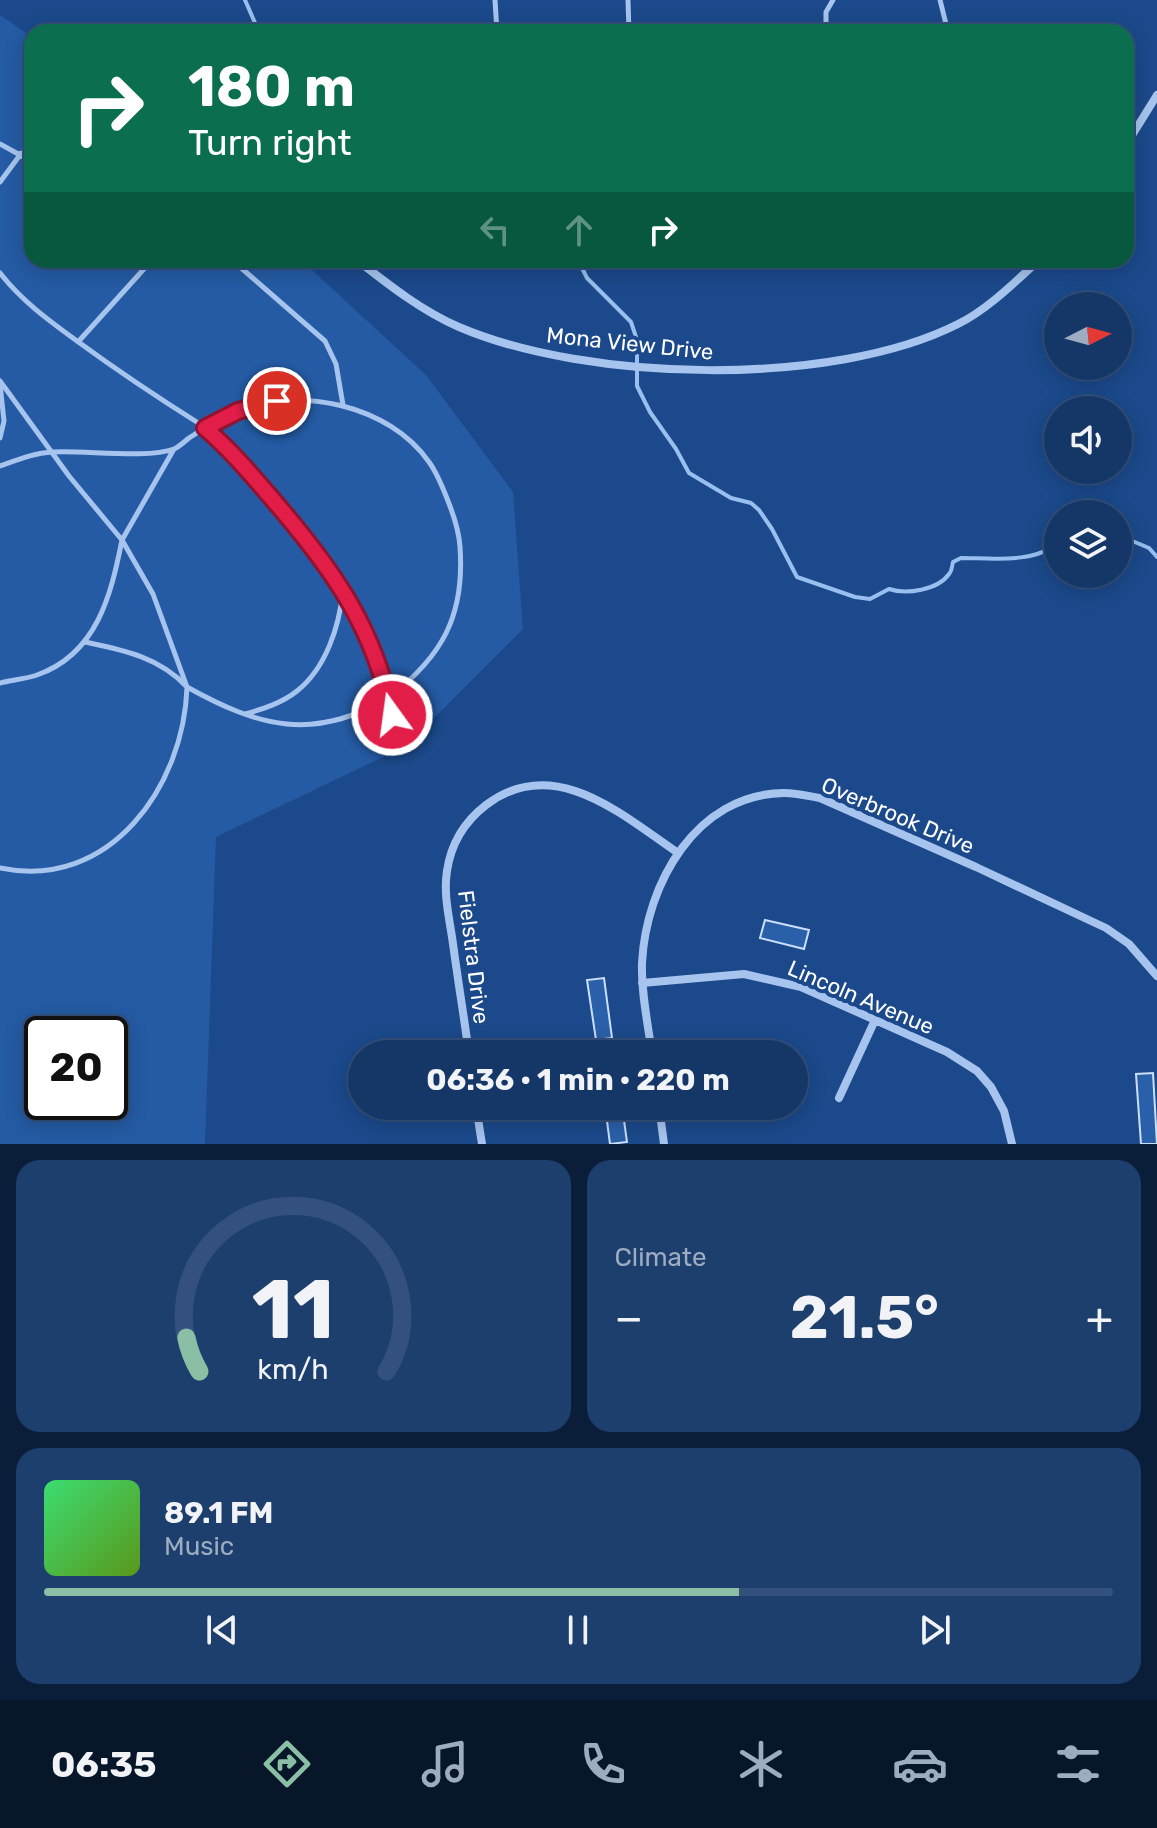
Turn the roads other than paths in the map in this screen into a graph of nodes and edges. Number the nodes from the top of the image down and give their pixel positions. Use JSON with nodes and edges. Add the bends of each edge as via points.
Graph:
{"nodes":[{"id":1,"x":495,"y":0,"type":"edge"},
{"id":2,"x":628,"y":0,"type":"edge"},
{"id":3,"x":833,"y":0,"type":"edge"},
{"id":4,"x":940,"y":0,"type":"edge"},
{"id":5,"x":496,"y":24,"type":"edge"},
{"id":6,"x":629,"y":24,"type":"edge"},
{"id":7,"x":826,"y":24,"type":"edge"},
{"id":8,"x":946,"y":24,"type":"edge"},
{"id":9,"x":1157,"y":95,"type":"edge"},
{"id":10,"x":1134,"y":132,"type":"edge"},
{"id":11,"x":0,"y":144,"type":"edge"},
{"id":12,"x":24,"y":154,"type":"edge"},
{"id":13,"x":20,"y":155,"type":"junction"},
{"id":14,"x":0,"y":182,"type":"edge"},
{"id":15,"x":145,"y":268,"type":"edge"},
{"id":16,"x":241,"y":268,"type":"edge"},
{"id":17,"x":367,"y":268,"type":"edge"},
{"id":18,"x":1029,"y":268,"type":"edge"},
{"id":19,"x":0,"y":273,"type":"edge"},
{"id":20,"x":78,"y":342,"type":"junction"},
{"id":21,"x":0,"y":382,"type":"edge"},
{"id":22,"x":343,"y":405,"type":"junction"},
{"id":23,"x":205,"y":428,"type":"junction"},
{"id":24,"x":0,"y":438,"type":"edge"},
{"id":25,"x":174,"y":449,"type":"junction"},
{"id":26,"x":52,"y":452,"type":"junction"},
{"id":27,"x":0,"y":466,"type":"edge"},
{"id":28,"x":122,"y":540,"type":"junction"},
{"id":29,"x":343,"y":588,"type":"junction"},
{"id":30,"x":85,"y":642,"type":"junction"},
{"id":31,"x":0,"y":683,"type":"edge"},
{"id":32,"x":187,"y":687,"type":"junction"},
{"id":33,"x":388,"y":698,"type":"junction"},
{"id":34,"x":245,"y":715,"type":"junction"},
{"id":35,"x":392,"y":715,"type":"dead end"},
{"id":36,"x":678,"y":853,"type":"junction"},
{"id":37,"x":0,"y":868,"type":"edge"},
{"id":38,"x":1157,"y":976,"type":"edge"},
{"id":39,"x":642,"y":983,"type":"junction"},
{"id":40,"x":875,"y":1020,"type":"junction"},
{"id":41,"x":467,"y":1040,"type":"edge"},
{"id":42,"x":650,"y":1040,"type":"edge"},
{"id":43,"x":839,"y":1098,"type":"dead end"},
{"id":44,"x":478,"y":1120,"type":"edge"},
{"id":45,"x":661,"y":1120,"type":"edge"},
{"id":46,"x":482,"y":1144,"type":"edge"},
{"id":47,"x":664,"y":1144,"type":"edge"},
{"id":48,"x":1012,"y":1144,"type":"edge"}],
"edges":[{"from":1,"to":5,"type":"lane"},
{"from":2,"to":6,"type":"lane"},
{"from":3,"to":7,"type":"lane"},
{"from":4,"to":8,"type":"lane"},
{"from":9,"to":10,"type":"street"},
{"from":11,"to":13,"type":"lane"},
{"from":12,"to":13,"type":"street"},
{"from":13,"to":14,"type":"lane"},
{"from":15,"to":20,"type":"lane"},
{"from":16,"to":22,"type":"lane","via":[[325,341],[336,364]]},
{"from":17,"to":18,"type":"street","name":"Mona View Drive","via":[[400,294],[458,326],[537,351],[641,367],[721,371],[845,359],[912,342],[961,323]]},
{"from":19,"to":20,"type":"lane","via":[[22,299]]},
{"from":20,"to":23,"type":"lane"},
{"from":21,"to":24,"type":"lane"},
{"from":21,"to":26,"type":"lane"},
{"from":22,"to":23,"type":"lane","via":[[277,401],[238,411]]},
{"from":22,"to":33,"type":"lane","via":[[388,425],[429,462],[456,522],[460,544],[461,571],[448,633],[416,677]]},
{"from":23,"to":25,"type":"lane"},
{"from":23,"to":29,"type":"lane","via":[[264,489]]},
{"from":25,"to":26,"type":"lane"},
{"from":25,"to":28,"type":"lane"},
{"from":26,"to":27,"type":"lane"},
{"from":26,"to":28,"type":"lane"},
{"from":28,"to":30,"type":"lane","via":[[112,590]]},
{"from":28,"to":32,"type":"lane","via":[[153,594]]},
{"from":29,"to":33,"type":"lane"},
{"from":29,"to":34,"type":"lane","via":[[332,644],[320,663],[298,691]]},
{"from":30,"to":31,"type":"lane","via":[[37,675]]},
{"from":30,"to":32,"type":"lane","via":[[161,665]]},
{"from":32,"to":34,"type":"lane"},
{"from":32,"to":37,"type":"lane","via":[[172,764],[158,792],[122,837],[78,862],[46,871]]},
{"from":33,"to":34,"type":"lane","via":[[354,716],[322,723],[287,726]]},
{"from":33,"to":35,"type":"lane"},
{"from":36,"to":38,"type":"street","name":"Overbrook Drive","via":[[709,818],[753,797],[785,793],[820,798],[1106,928],[1129,944]]},
{"from":36,"to":39,"type":"street","name":"Overbrook Drive","via":[[648,922]]},
{"from":36,"to":41,"type":"street","name":"Fielstra Drive","via":[[612,809],[561,785],[515,790],[475,813],[452,849],[446,884]]},
{"from":39,"to":40,"type":"street","name":"Lincoln Avenue","via":[[721,975],[766,978],[801,987]]},
{"from":39,"to":42,"type":"street","name":"Overbrook Drive"},
{"from":40,"to":43,"type":"street"},
{"from":40,"to":48,"type":"street","name":"Lincoln Avenue","via":[[977,1071],[1004,1111]]},
{"from":44,"to":46,"type":"street"},
{"from":45,"to":47,"type":"street"}]}
